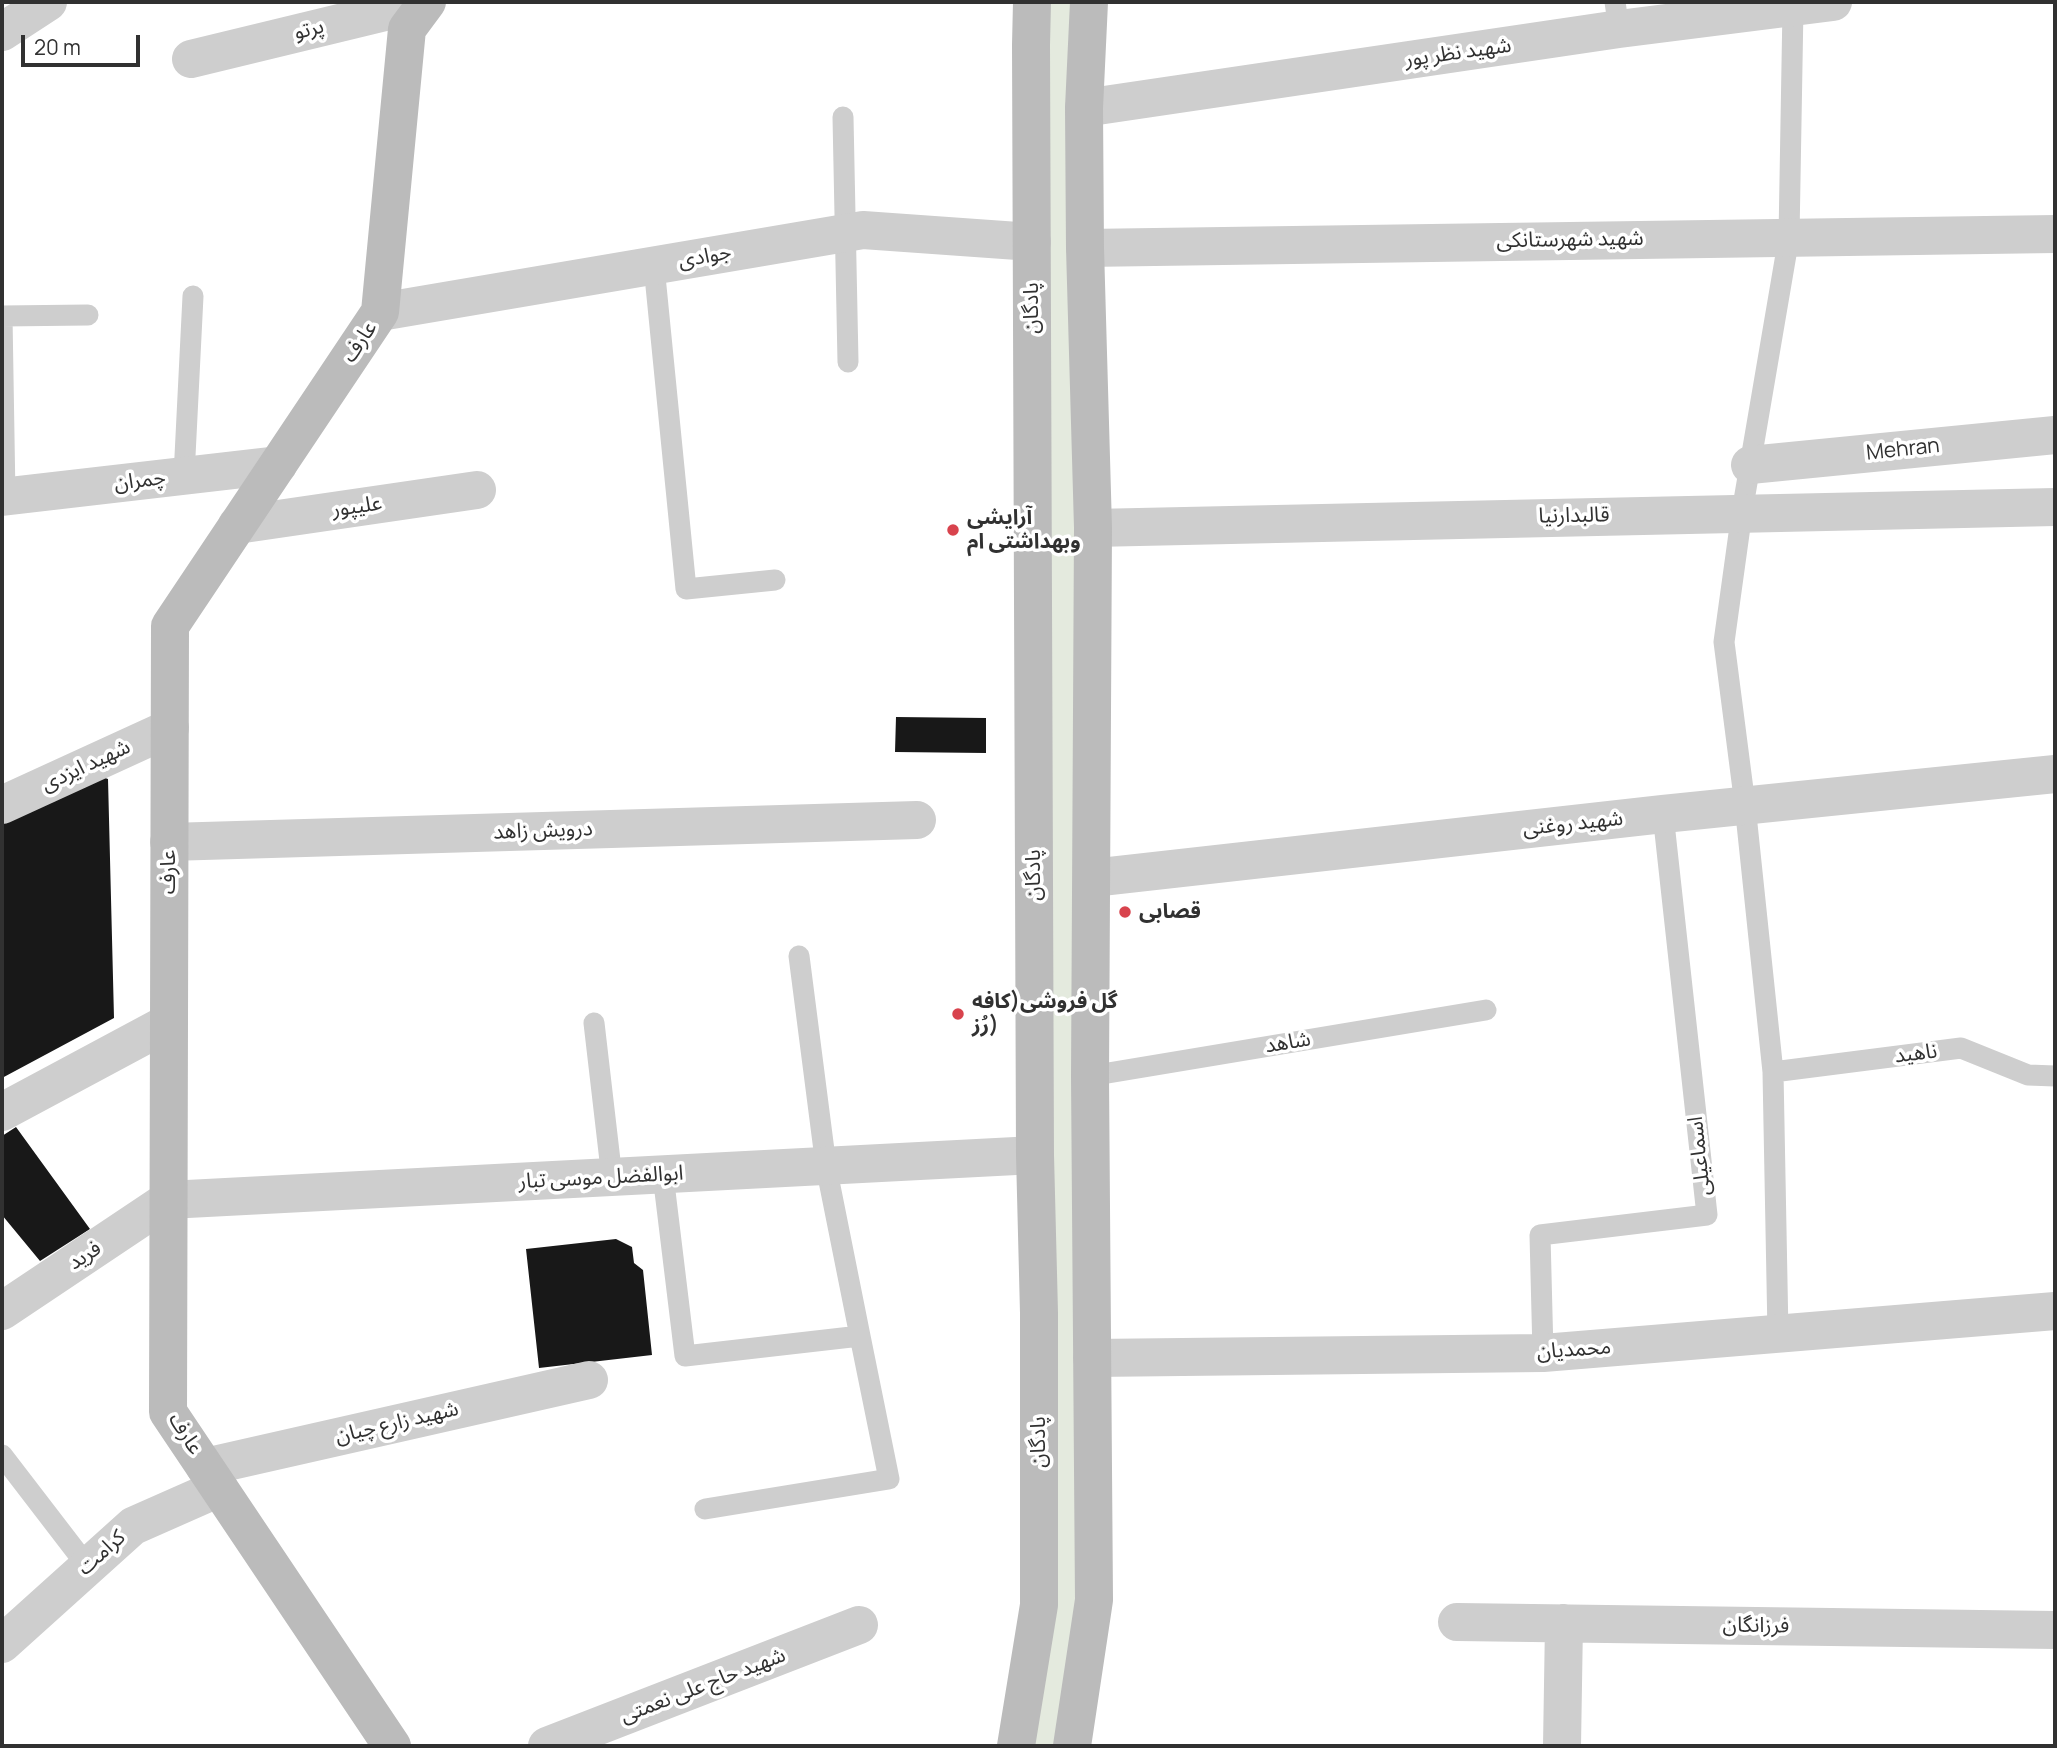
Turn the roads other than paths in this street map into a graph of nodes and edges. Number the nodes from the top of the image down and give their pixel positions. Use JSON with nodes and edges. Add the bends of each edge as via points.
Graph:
{"nodes":[{"id":1,"x":48,"y":2,"type":"edge"},
{"id":2,"x":426,"y":2,"type":"edge"},
{"id":3,"x":1032,"y":2,"type":"edge"},
{"id":4,"x":1089,"y":2,"type":"edge"},
{"id":5,"x":1833,"y":2,"type":"edge"},
{"id":6,"x":1793,"y":7,"type":"junction"},
{"id":7,"x":1617,"y":15,"type":"edge"},
{"id":8,"x":2,"y":32,"type":"edge"},
{"id":9,"x":191,"y":59,"type":"dead end"},
{"id":10,"x":1084,"y":108,"type":"junction"},
{"id":11,"x":843,"y":117,"type":"dead end"},
{"id":12,"x":846,"y":232,"type":"junction"},
{"id":13,"x":2055,"y":234,"type":"edge"},
{"id":14,"x":1789,"y":237,"type":"junction"},
{"id":15,"x":1032,"y":242,"type":"junction"},
{"id":16,"x":1085,"y":248,"type":"junction"},
{"id":17,"x":654,"y":266,"type":"junction"},
{"id":18,"x":193,"y":296,"type":"dead end"},
{"id":19,"x":380,"y":312,"type":"junction"},
{"id":20,"x":88,"y":315,"type":"dead end"},
{"id":21,"x":2,"y":316,"type":"edge"},
{"id":22,"x":848,"y":362,"type":"dead end"},
{"id":23,"x":2055,"y":435,"type":"edge"},
{"id":24,"x":278,"y":465,"type":"junction"},
{"id":25,"x":1750,"y":466,"type":"junction"},
{"id":26,"x":184,"y":476,"type":"junction"},
{"id":27,"x":477,"y":490,"type":"dead end"},
{"id":28,"x":4,"y":497,"type":"edge"},
{"id":29,"x":2055,"y":507,"type":"edge"},
{"id":30,"x":1742,"y":512,"type":"junction"},
{"id":31,"x":237,"y":525,"type":"junction"},
{"id":32,"x":1093,"y":527,"type":"junction"},
{"id":33,"x":775,"y":580,"type":"dead end"},
{"id":34,"x":170,"y":728,"type":"junction"},
{"id":35,"x":2055,"y":774,"type":"edge"},
{"id":36,"x":2,"y":804,"type":"edge"},
{"id":37,"x":1745,"y":805,"type":"junction"},
{"id":38,"x":1663,"y":814,"type":"junction"},
{"id":39,"x":917,"y":820,"type":"dead end"},
{"id":40,"x":169,"y":842,"type":"junction"},
{"id":41,"x":1092,"y":878,"type":"junction"},
{"id":42,"x":799,"y":956,"type":"dead end"},
{"id":43,"x":1486,"y":1010,"type":"dead end"},
{"id":44,"x":168,"y":1023,"type":"junction"},
{"id":45,"x":594,"y":1023,"type":"dead end"},
{"id":46,"x":1773,"y":1072,"type":"junction"},
{"id":47,"x":1090,"y":1076,"type":"junction"},
{"id":48,"x":2055,"y":1076,"type":"edge"},
{"id":49,"x":2,"y":1112,"type":"edge"},
{"id":50,"x":1035,"y":1156,"type":"junction"},
{"id":51,"x":826,"y":1166,"type":"junction"},
{"id":52,"x":663,"y":1175,"type":"junction"},
{"id":53,"x":612,"y":1178,"type":"junction"},
{"id":54,"x":168,"y":1200,"type":"junction"},
{"id":55,"x":2,"y":1311,"type":"edge"},
{"id":56,"x":2055,"y":1311,"type":"edge"},
{"id":57,"x":1778,"y":1334,"type":"junction"},
{"id":58,"x":860,"y":1336,"type":"junction"},
{"id":59,"x":1544,"y":1353,"type":"junction"},
{"id":60,"x":1092,"y":1358,"type":"junction"},
{"id":61,"x":589,"y":1380,"type":"dead end"},
{"id":62,"x":2,"y":1455,"type":"edge"},
{"id":63,"x":212,"y":1478,"type":"junction"},
{"id":64,"x":705,"y":1508,"type":"dead end"},
{"id":65,"x":88,"y":1567,"type":"junction"},
{"id":66,"x":1457,"y":1622,"type":"dead end"},
{"id":67,"x":1564,"y":1623,"type":"junction"},
{"id":68,"x":859,"y":1625,"type":"dead end"},
{"id":69,"x":2055,"y":1630,"type":"edge"},
{"id":70,"x":2,"y":1644,"type":"edge"},
{"id":71,"x":392,"y":1746,"type":"edge"},
{"id":72,"x":547,"y":1746,"type":"edge"},
{"id":73,"x":1016,"y":1746,"type":"edge"},
{"id":74,"x":1072,"y":1746,"type":"edge"},
{"id":75,"x":1563,"y":1746,"type":"edge"}],
"edges":[{"from":1,"to":8,"type":"street"},
{"from":2,"to":9,"type":"street","name":"پرتو"},
{"from":2,"to":19,"type":"main road","name":"عارف","via":[[407,29]]},
{"from":3,"to":15,"type":"main road","name":"پادگان"},
{"from":4,"to":10,"type":"main road"},
{"from":5,"to":6,"type":"street","name":"شهید نظر پور"},
{"from":6,"to":7,"type":"street","name":"شهید نظر پور"},
{"from":6,"to":14,"type":"lane"},
{"from":7,"to":10,"type":"street","name":"شهید نظر پور"},
{"from":10,"to":16,"type":"main road"},
{"from":11,"to":12,"type":"lane"},
{"from":12,"to":15,"type":"street","name":"جوادی"},
{"from":12,"to":17,"type":"street","name":"جوادی"},
{"from":12,"to":22,"type":"lane"},
{"from":13,"to":14,"type":"street","name":"شهید شهرستانکی"},
{"from":14,"to":16,"type":"street","name":"شهید شهرستانکی"},
{"from":14,"to":25,"type":"lane"},
{"from":15,"to":50,"type":"main road","name":"پادگان"},
{"from":16,"to":32,"type":"main road"},
{"from":17,"to":19,"type":"street","name":"جوادی"},
{"from":17,"to":33,"type":"lane","via":[[686,589]]},
{"from":18,"to":26,"type":"lane"},
{"from":19,"to":24,"type":"main road","name":"عارف"},
{"from":20,"to":21,"type":"lane"},
{"from":21,"to":28,"type":"lane"},
{"from":23,"to":25,"type":"street","name":"Mehran"},
{"from":24,"to":26,"type":"street","name":"چمران"},
{"from":24,"to":31,"type":"main road","name":"عارف"},
{"from":25,"to":30,"type":"lane"},
{"from":26,"to":28,"type":"street","name":"چمران"},
{"from":27,"to":31,"type":"street","name":"علیپور"},
{"from":29,"to":30,"type":"street","name":"قالبدارنیا"},
{"from":30,"to":32,"type":"street","name":"قالبدارنیا"},
{"from":30,"to":37,"type":"lane","via":[[1724,642]]},
{"from":31,"to":34,"type":"main road","name":"عارف","via":[[170,626]]},
{"from":32,"to":41,"type":"main road"},
{"from":34,"to":36,"type":"street","name":"شهید ایزدی"},
{"from":34,"to":40,"type":"main road","name":"عارف"},
{"from":35,"to":37,"type":"street","name":"شهید روغنی"},
{"from":37,"to":38,"type":"street","name":"شهید روغنی"},
{"from":37,"to":46,"type":"lane"},
{"from":38,"to":41,"type":"street","name":"شهید روغنی"},
{"from":38,"to":59,"type":"lane","name":"اسماعيلی","via":[[1707,1215],[1541,1235]]},
{"from":39,"to":40,"type":"street","name":"درویش زاهد"},
{"from":40,"to":44,"type":"main road","name":"عارف"},
{"from":41,"to":47,"type":"main road"},
{"from":42,"to":51,"type":"lane"},
{"from":43,"to":47,"type":"lane","name":"شاهد"},
{"from":44,"to":49,"type":"street"},
{"from":44,"to":54,"type":"main road","name":"عارف"},
{"from":45,"to":53,"type":"lane"},
{"from":46,"to":48,"type":"lane","name":"ناهید","via":[[1961,1048],[2028,1075]]},
{"from":46,"to":57,"type":"lane"},
{"from":47,"to":60,"type":"main road"},
{"from":50,"to":51,"type":"street","name":"ابوالفضل موسی تبار"},
{"from":50,"to":73,"type":"main road","name":"پادگان","via":[[1040,1605]]},
{"from":51,"to":52,"type":"street","name":"ابوالفضل موسی تبار"},
{"from":51,"to":58,"type":"lane"},
{"from":52,"to":53,"type":"street","name":"ابوالفضل موسی تبار"},
{"from":52,"to":58,"type":"lane","via":[[685,1356]]},
{"from":53,"to":54,"type":"street","name":"ابوالفضل موسی تبار"},
{"from":54,"to":55,"type":"street","name":"فرید"},
{"from":54,"to":63,"type":"main road","name":"عارف","via":[[168,1412]]},
{"from":56,"to":57,"type":"street","name":"محمدیان"},
{"from":57,"to":59,"type":"street","name":"محمدیان"},
{"from":58,"to":64,"type":"lane","via":[[889,1479]]},
{"from":59,"to":60,"type":"street","name":"محمدیان"},
{"from":60,"to":74,"type":"main road","via":[[1094,1600]]},
{"from":61,"to":63,"type":"street","name":"شهید زارع چیان"},
{"from":62,"to":65,"type":"lane"},
{"from":63,"to":65,"type":"street","name":"کرامت","via":[[133,1526]]},
{"from":63,"to":71,"type":"main road","name":"عارف"},
{"from":65,"to":70,"type":"street","name":"کرامت"},
{"from":66,"to":67,"type":"street","name":"فرزانگان"},
{"from":67,"to":69,"type":"street","name":"فرزانگان"},
{"from":67,"to":75,"type":"street"},
{"from":68,"to":72,"type":"street","name":"شهید حاج علی نعمتی"}]}
